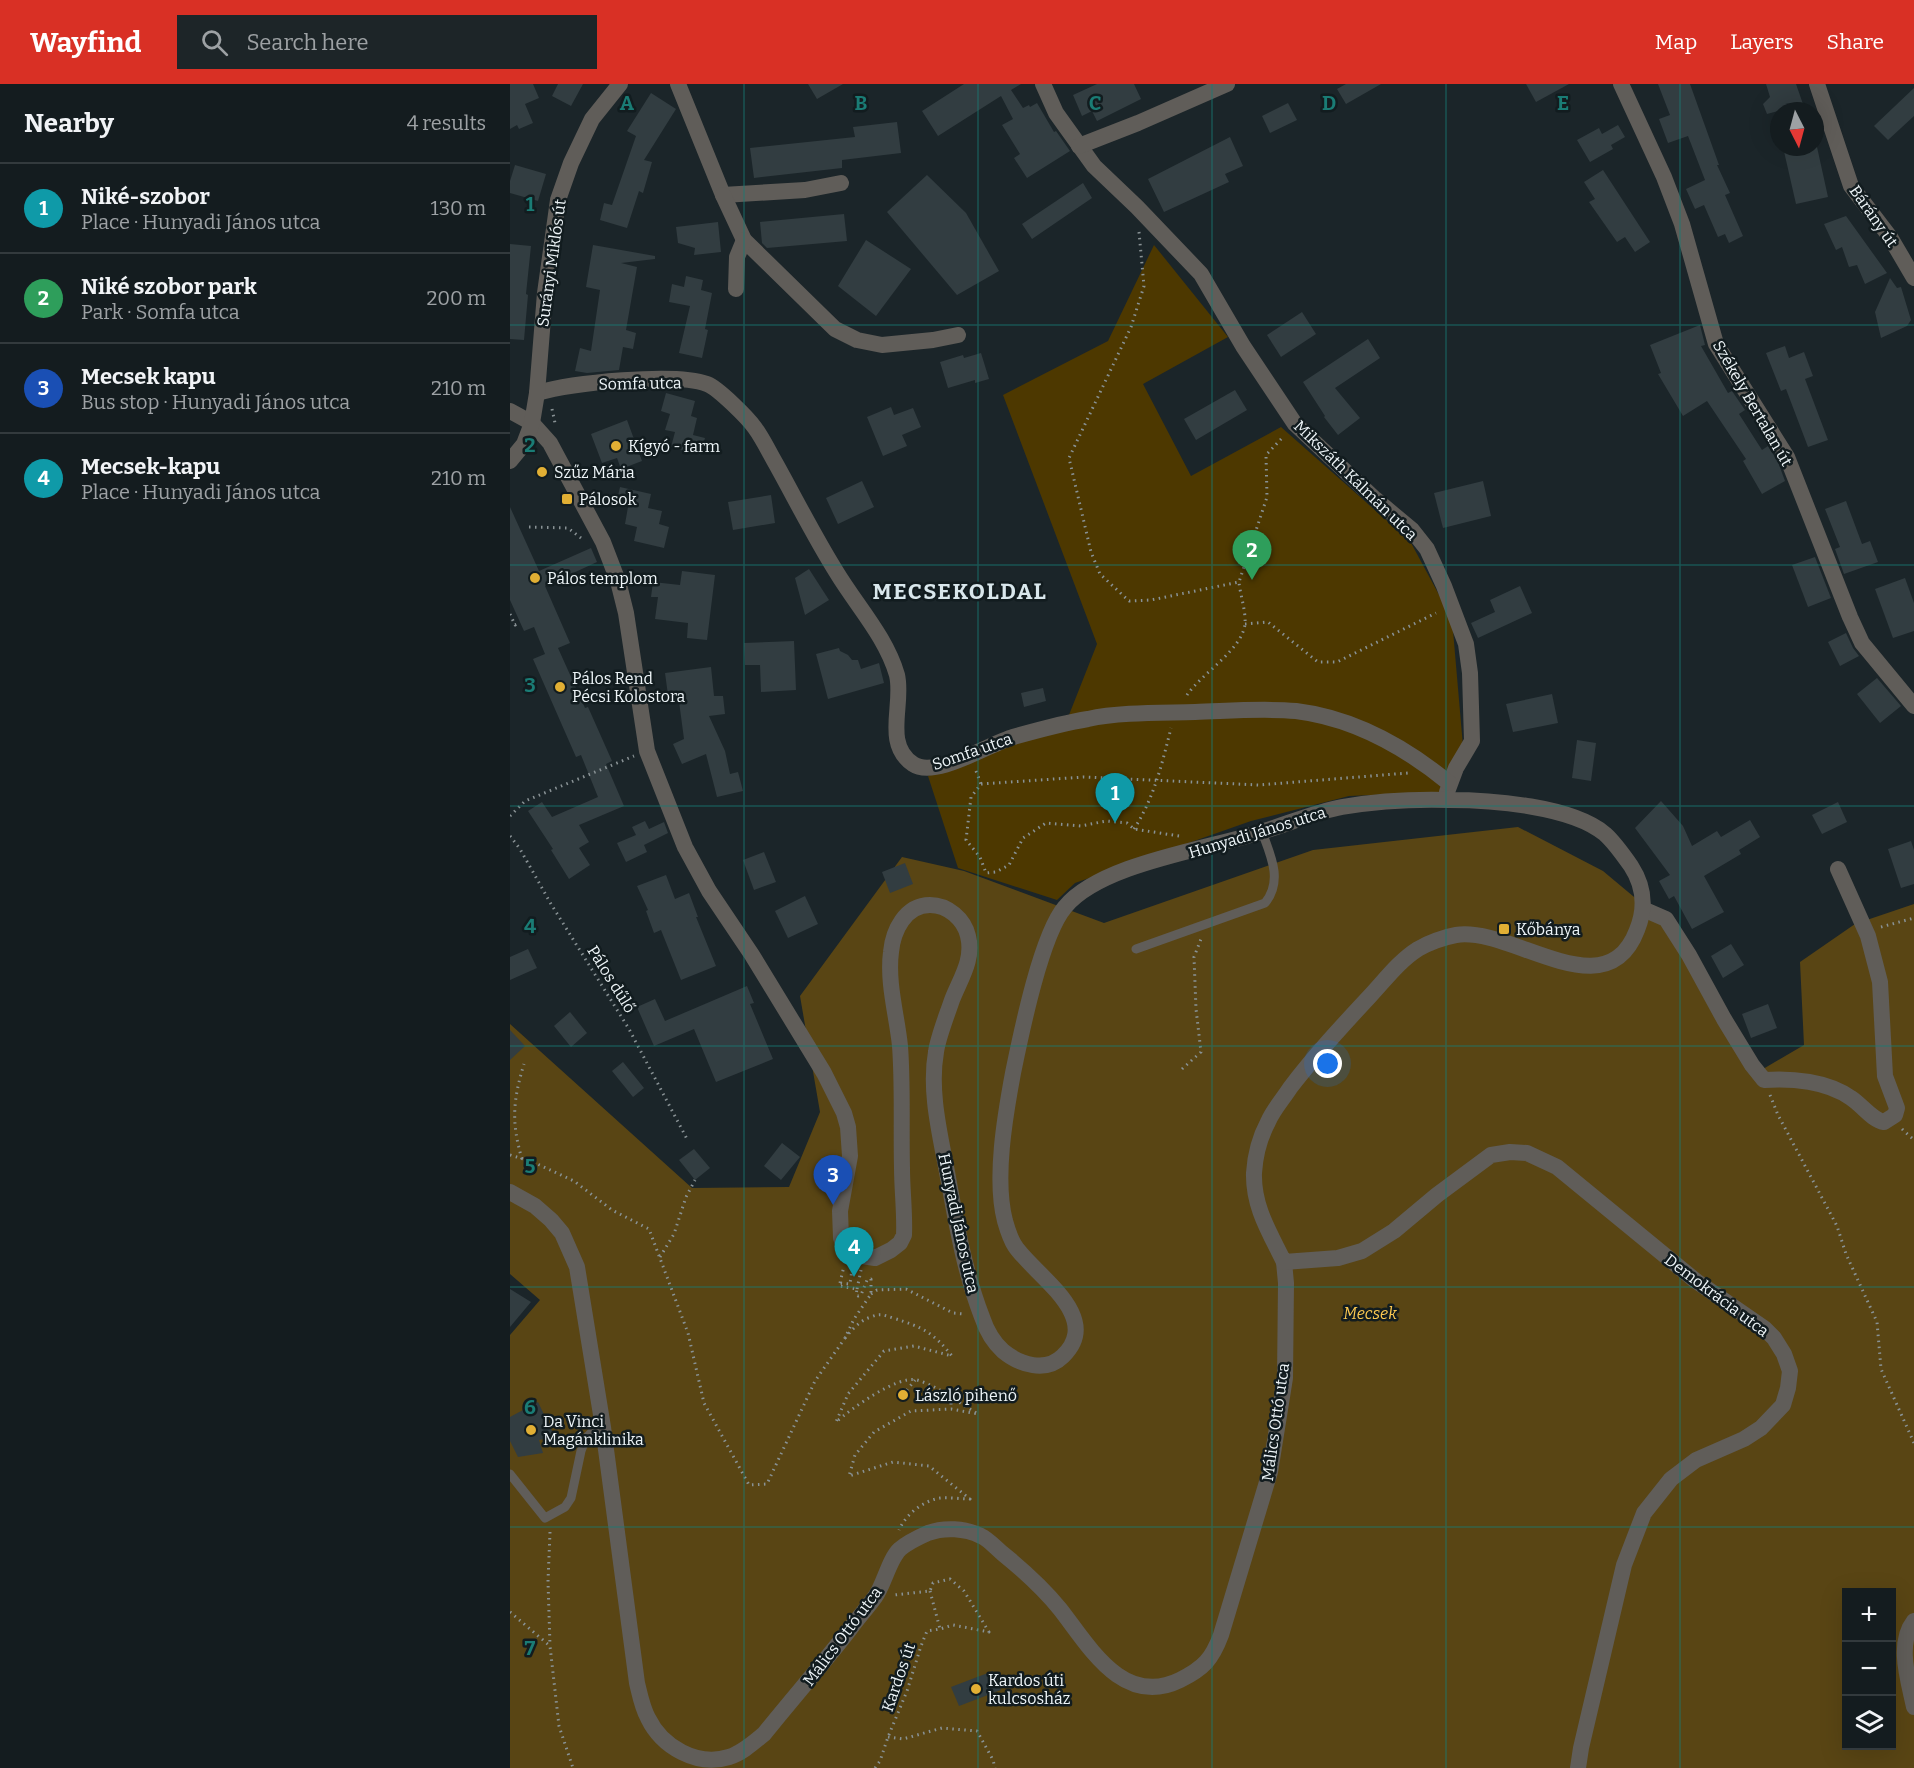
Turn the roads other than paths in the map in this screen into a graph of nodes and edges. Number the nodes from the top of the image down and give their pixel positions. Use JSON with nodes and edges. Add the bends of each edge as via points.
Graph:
{"nodes":[{"id":1,"x":620,"y":84,"type":"edge"},
{"id":2,"x":678,"y":84,"type":"edge"},
{"id":3,"x":1043,"y":84,"type":"edge"},
{"id":4,"x":1227,"y":84,"type":"edge"},
{"id":5,"x":1621,"y":84,"type":"edge"},
{"id":6,"x":1817,"y":84,"type":"edge"},
{"id":7,"x":1079,"y":146,"type":"junction"},
{"id":8,"x":841,"y":183,"type":"dead end"},
{"id":9,"x":723,"y":195,"type":"junction"},
{"id":10,"x":744,"y":240,"type":"junction"},
{"id":11,"x":1914,"y":278,"type":"edge"},
{"id":12,"x":736,"y":289,"type":"dead end"},
{"id":13,"x":957,"y":335,"type":"dead end"},
{"id":14,"x":537,"y":393,"type":"junction"},
{"id":15,"x":510,"y":411,"type":"edge"},
{"id":16,"x":532,"y":423,"type":"junction"},
{"id":17,"x":510,"y":461,"type":"edge"},
{"id":18,"x":1914,"y":706,"type":"edge"},
{"id":19,"x":1447,"y":792,"type":"junction"},
{"id":20,"x":1262,"y":832,"type":"junction"},
{"id":21,"x":1838,"y":869,"type":"dead end"},
{"id":22,"x":1643,"y":909,"type":"junction"},
{"id":23,"x":1136,"y":949,"type":"dead end"},
{"id":24,"x":510,"y":1192,"type":"edge"},
{"id":25,"x":1284,"y":1262,"type":"junction"},
{"id":26,"x":602,"y":1422,"type":"junction"},
{"id":27,"x":510,"y":1474,"type":"edge"},
{"id":28,"x":1914,"y":1621,"type":"edge"},
{"id":29,"x":1914,"y":1707,"type":"edge"},
{"id":30,"x":1578,"y":1768,"type":"edge"}],
"edges":[{"from":1,"to":14,"type":"street","name":"Surányi Miklós út","via":[[592,119],[558,200]]},
{"from":2,"to":9,"type":"street"},
{"from":3,"to":7,"type":"street","name":"Mikszáth Kálmán utca","via":[[1056,113]]},
{"from":4,"to":7,"type":"street"},
{"from":5,"to":18,"type":"street","name":"Székely Bertalan út","via":[[1682,224],[1716,344],[1787,457],[1862,643]]},
{"from":6,"to":11,"type":"street","name":"Bárány út","via":[[1851,186],[1890,237]]},
{"from":7,"to":19,"type":"street","name":"Mikszáth Kálmán utca","via":[[1201,274],[1295,424],[1412,530],[1427,549],[1466,645],[1473,728],[1472,741]]},
{"from":8,"to":9,"type":"street","via":[[805,190]]},
{"from":9,"to":10,"type":"street"},
{"from":10,"to":12,"type":"street","via":[[737,257]]},
{"from":10,"to":13,"type":"street","via":[[835,329],[857,340],[882,345]]},
{"from":14,"to":16,"type":"street","name":"Surányi Miklós út"},
{"from":14,"to":19,"type":"street","name":"Somfa utca","via":[[561,386],[675,380],[709,385],[729,402],[755,428],[837,573],[888,651],[897,678],[897,742],[900,752],[918,767],[957,760],[1010,738],[1091,718],[1293,711],[1328,716],[1361,728],[1414,756],[1433,771]]},
{"from":15,"to":16,"type":"street","name":"Hunyadi János utca"},
{"from":16,"to":17,"type":"street","name":"Surányi Miklós út","via":[[525,444]]},
{"from":16,"to":20,"type":"street","name":"Hunyadi János utca","via":[[550,443],[603,542],[618,581],[647,751],[685,847],[791,1017],[844,1113],[850,1156],[840,1211],[841,1238],[856,1255],[875,1258],[885,1254],[904,1235],[900,1048],[891,950],[900,921],[920,906],[931,905],[952,912],[963,921],[970,956],[936,1050],[935,1096],[963,1257],[981,1315],[996,1344],[1020,1362],[1043,1367],[1056,1362],[1065,1355],[1075,1334],[1075,1321],[1059,1293],[1016,1248],[1006,1228],[1001,1190],[1013,1073],[1036,979],[1057,916],[1075,896],[1124,870]]},
{"from":19,"to":20,"type":"street","name":"Hunyadi János utca","via":[[1334,808]]},
{"from":19,"to":22,"type":"street","name":"Hunyadi János utca","via":[[1576,818],[1602,831],[1633,869],[1641,888]]},
{"from":20,"to":23,"type":"lane","via":[[1275,875],[1275,885],[1265,903]]},
{"from":21,"to":22,"type":"street","via":[[1866,931],[1880,981],[1885,1076],[1897,1108],[1895,1115],[1884,1122],[1877,1121],[1849,1096],[1824,1086],[1764,1080],[1666,919]]},
{"from":22,"to":25,"type":"street","name":"Hunyadi János utca","via":[[1630,945],[1601,966],[1560,961],[1489,936],[1472,934],[1454,935],[1420,947],[1400,963],[1311,1060],[1269,1117],[1254,1168],[1255,1191],[1264,1225]]},
{"from":24,"to":26,"type":"street","name":"Málics Ottó utca","via":[[536,1206],[551,1220],[571,1250],[579,1275]]},
{"from":25,"to":26,"type":"street","name":"Málics Ottó utca","via":[[1285,1378],[1270,1472],[1215,1651],[1204,1666],[1175,1683],[1148,1686],[1116,1675],[1099,1661],[1036,1582],[981,1536],[943,1529],[899,1550],[876,1596],[796,1697],[753,1744],[722,1758],[706,1759],[680,1752],[657,1732],[648,1718],[637,1683]]},
{"from":25,"to":30,"type":"street","name":"Demokrácia utca","via":[[1338,1258],[1362,1251],[1394,1231],[1491,1155],[1527,1153],[1557,1167],[1696,1281],[1764,1328],[1784,1354],[1790,1371],[1783,1405],[1761,1428],[1696,1460],[1671,1479],[1644,1512],[1624,1565]]},
{"from":26,"to":27,"type":"lane","via":[[584,1445],[571,1498],[565,1507],[545,1518]]},
{"from":28,"to":29,"type":"street","via":[[1908,1631],[1905,1660]]}]}
